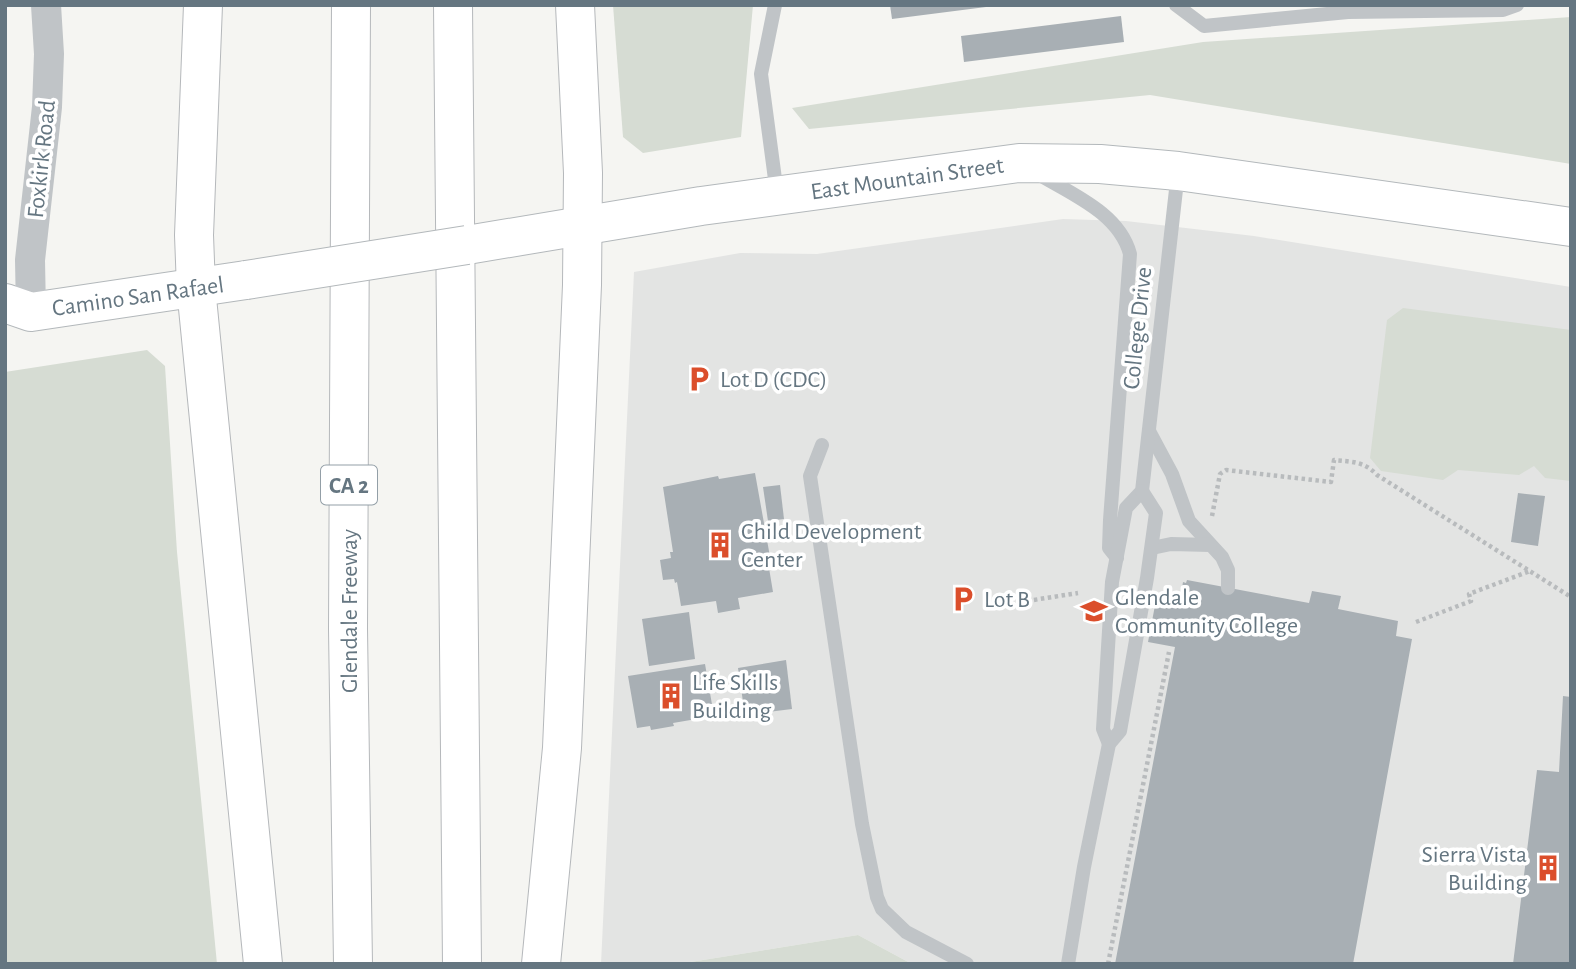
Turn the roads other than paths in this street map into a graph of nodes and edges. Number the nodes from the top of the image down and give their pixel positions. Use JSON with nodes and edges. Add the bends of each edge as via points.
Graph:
{"nodes":[{"id":1,"x":46,"y":5,"type":"edge"},
{"id":2,"x":203,"y":5,"type":"edge"},
{"id":3,"x":351,"y":5,"type":"edge"},
{"id":4,"x":453,"y":5,"type":"edge"},
{"id":5,"x":575,"y":5,"type":"edge"},
{"id":6,"x":775,"y":5,"type":"edge"},
{"id":7,"x":1176,"y":5,"type":"edge"},
{"id":8,"x":1517,"y":5,"type":"edge"},
{"id":9,"x":1019,"y":163,"type":"junction"},
{"id":10,"x":1178,"y":171,"type":"junction"},
{"id":11,"x":777,"y":195,"type":"junction"},
{"id":12,"x":583,"y":226,"type":"junction"},
{"id":13,"x":1571,"y":227,"type":"edge"},
{"id":14,"x":246,"y":280,"type":"joint"},
{"id":15,"x":196,"y":288,"type":"junction"},
{"id":16,"x":14,"y":316,"type":"edge"},
{"id":17,"x":1149,"y":431,"type":"junction"},
{"id":18,"x":822,"y":445,"type":"dead end"},
{"id":19,"x":1142,"y":491,"type":"junction"},
{"id":20,"x":1210,"y":545,"type":"junction"},
{"id":21,"x":1152,"y":548,"type":"junction"},
{"id":22,"x":1117,"y":558,"type":"junction"},
{"id":23,"x":1228,"y":588,"type":"dead end"},
{"id":24,"x":1109,"y":744,"type":"junction"},
{"id":25,"x":263,"y":964,"type":"edge"},
{"id":26,"x":353,"y":964,"type":"edge"},
{"id":27,"x":462,"y":964,"type":"edge"},
{"id":28,"x":541,"y":964,"type":"edge"},
{"id":29,"x":967,"y":964,"type":"edge"},
{"id":30,"x":1068,"y":964,"type":"edge"}],
"edges":[{"from":1,"to":16,"type":"street","name":"Foxkirk Road","via":[[47,107],[30,260]]},
{"from":2,"to":15,"type":"main road"},
{"from":3,"to":26,"type":"main road","name":"Glendale Freeway","number":"CA 2","via":[[348,629]]},
{"from":4,"to":27,"type":"main road"},
{"from":5,"to":12,"type":"main road"},
{"from":6,"to":11,"type":"lane","via":[[761,74]]},
{"from":7,"to":8,"type":"lane","via":[[1204,26],[1348,12],[1503,10]]},
{"from":9,"to":10,"type":"main road","name":"East Mountain Street"},
{"from":9,"to":11,"type":"main road","name":"East Mountain Street"},
{"from":9,"to":22,"type":"lane","via":[[1108,218],[1122,234],[1130,254],[1110,520],[1109,548]]},
{"from":10,"to":13,"type":"main road","name":"East Mountain Street"},
{"from":10,"to":17,"type":"lane","name":"College Drive"},
{"from":11,"to":12,"type":"main road","name":"East Mountain Street"},
{"from":12,"to":14,"type":"main road","name":"East Mountain Street","bridge":true},
{"from":12,"to":28,"type":"main road","via":[[562,748]]},
{"from":14,"to":15,"type":"main road","name":"Camino San Rafael"},
{"from":15,"to":16,"type":"main road","name":"Camino San Rafael"},
{"from":15,"to":25,"type":"main road"},
{"from":17,"to":19,"type":"lane","name":"College Drive"},
{"from":17,"to":20,"type":"lane","via":[[1172,474],[1189,521]]},
{"from":18,"to":29,"type":"lane","via":[[810,476],[877,897],[882,909],[906,932]]},
{"from":19,"to":21,"type":"lane","name":"College Drive","via":[[1156,513]]},
{"from":19,"to":22,"type":"lane","name":"College Drive","via":[[1126,508]]},
{"from":20,"to":21,"type":"lane"},
{"from":20,"to":23,"type":"lane","via":[[1228,570]]},
{"from":21,"to":24,"type":"lane","name":"College Drive","via":[[1120,731]]},
{"from":22,"to":24,"type":"lane","name":"College Drive","via":[[1103,729]]},
{"from":24,"to":30,"type":"lane","name":"College Drive"}]}
